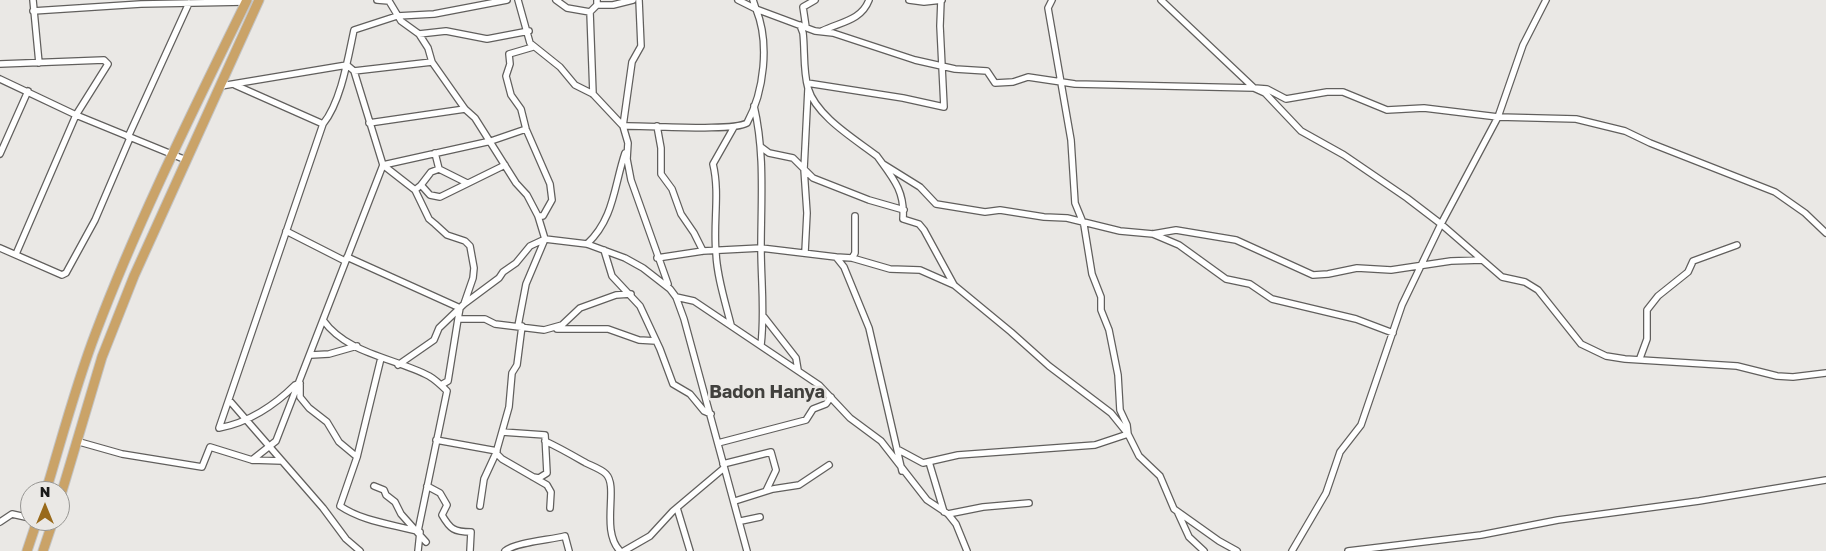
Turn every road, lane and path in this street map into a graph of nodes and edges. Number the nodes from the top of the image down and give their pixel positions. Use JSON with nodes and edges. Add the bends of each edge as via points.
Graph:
{"nodes":[{"id":1,"x":34,"y":0,"type":"edge"},
{"id":2,"x":259,"y":0,"type":"edge"},
{"id":3,"x":377,"y":0,"type":"edge"},
{"id":4,"x":390,"y":0,"type":"edge"},
{"id":5,"x":507,"y":0,"type":"edge"},
{"id":6,"x":518,"y":0,"type":"edge"},
{"id":7,"x":556,"y":0,"type":"edge"},
{"id":8,"x":633,"y":0,"type":"edge"},
{"id":9,"x":638,"y":0,"type":"edge"},
{"id":10,"x":738,"y":0,"type":"edge"},
{"id":11,"x":753,"y":0,"type":"edge"},
{"id":12,"x":815,"y":0,"type":"edge"},
{"id":13,"x":868,"y":0,"type":"edge"},
{"id":14,"x":909,"y":0,"type":"edge"},
{"id":15,"x":942,"y":0,"type":"edge"},
{"id":16,"x":1052,"y":0,"type":"edge"},
{"id":17,"x":1161,"y":0,"type":"edge"},
{"id":18,"x":1546,"y":0,"type":"edge"},
{"id":19,"x":246,"y":1,"type":"edge"},
{"id":20,"x":597,"y":2,"type":"edge"},
{"id":21,"x":189,"y":3,"type":"junction"},
{"id":22,"x":803,"y":3,"type":"edge"},
{"id":23,"x":756,"y":9,"type":"junction"},
{"id":24,"x":33,"y":11,"type":"junction"},
{"id":25,"x":590,"y":12,"type":"junction"},
{"id":26,"x":397,"y":16,"type":"junction"},
{"id":27,"x":803,"y":26,"type":"junction"},
{"id":28,"x":529,"y":31,"type":"junction"},
{"id":29,"x":822,"y":31,"type":"junction"},
{"id":30,"x":419,"y":34,"type":"junction"},
{"id":31,"x":533,"y":47,"type":"junction"},
{"id":32,"x":432,"y":62,"type":"junction"},
{"id":33,"x":39,"y":63,"type":"junction"},
{"id":34,"x":0,"y":64,"type":"edge"},
{"id":35,"x":347,"y":65,"type":"junction"},
{"id":36,"x":942,"y":66,"type":"junction"},
{"id":37,"x":354,"y":71,"type":"junction"},
{"id":38,"x":0,"y":79,"type":"edge"},
{"id":39,"x":1062,"y":83,"type":"junction"},
{"id":40,"x":235,"y":85,"type":"junction"},
{"id":41,"x":221,"y":86,"type":"junction"},
{"id":42,"x":808,"y":86,"type":"junction"},
{"id":43,"x":1254,"y":88,"type":"junction"},
{"id":44,"x":28,"y":91,"type":"junction"},
{"id":45,"x":593,"y":94,"type":"junction"},
{"id":46,"x":754,"y":106,"type":"junction"},
{"id":47,"x":465,"y":109,"type":"junction"},
{"id":48,"x":76,"y":115,"type":"junction"},
{"id":49,"x":1498,"y":118,"type":"junction"},
{"id":50,"x":369,"y":123,"type":"junction"},
{"id":51,"x":323,"y":124,"type":"junction"},
{"id":52,"x":623,"y":126,"type":"junction"},
{"id":53,"x":657,"y":126,"type":"junction"},
{"id":54,"x":734,"y":127,"type":"junction"},
{"id":55,"x":526,"y":129,"type":"junction"},
{"id":56,"x":129,"y":137,"type":"junction"},
{"id":57,"x":491,"y":141,"type":"junction"},
{"id":58,"x":628,"y":143,"type":"junction"},
{"id":59,"x":761,"y":148,"type":"junction"},
{"id":60,"x":435,"y":153,"type":"junction"},
{"id":61,"x":0,"y":154,"type":"edge"},
{"id":62,"x":172,"y":156,"type":"junction"},
{"id":63,"x":186,"y":160,"type":"junction"},
{"id":64,"x":882,"y":163,"type":"junction"},
{"id":65,"x":383,"y":165,"type":"junction"},
{"id":66,"x":505,"y":165,"type":"junction"},
{"id":67,"x":439,"y":169,"type":"junction"},
{"id":68,"x":804,"y":169,"type":"junction"},
{"id":69,"x":466,"y":183,"type":"junction"},
{"id":70,"x":421,"y":185,"type":"junction"},
{"id":71,"x":415,"y":190,"type":"junction"},
{"id":72,"x":904,"y":210,"type":"junction"},
{"id":73,"x":538,"y":216,"type":"junction"},
{"id":74,"x":855,"y":216,"type":"dead end"},
{"id":75,"x":1082,"y":222,"type":"junction"},
{"id":76,"x":1442,"y":224,"type":"junction"},
{"id":77,"x":286,"y":231,"type":"junction"},
{"id":78,"x":1826,"y":233,"type":"edge"},
{"id":79,"x":1153,"y":234,"type":"junction"},
{"id":80,"x":545,"y":239,"type":"junction"},
{"id":81,"x":588,"y":244,"type":"junction"},
{"id":82,"x":1737,"y":245,"type":"dead end"},
{"id":83,"x":0,"y":248,"type":"edge"},
{"id":84,"x":761,"y":248,"type":"junction"},
{"id":85,"x":604,"y":250,"type":"junction"},
{"id":86,"x":703,"y":251,"type":"junction"},
{"id":87,"x":715,"y":252,"type":"junction"},
{"id":88,"x":805,"y":252,"type":"junction"},
{"id":89,"x":16,"y":254,"type":"junction"},
{"id":90,"x":836,"y":257,"type":"junction"},
{"id":91,"x":657,"y":258,"type":"junction"},
{"id":92,"x":852,"y":258,"type":"junction"},
{"id":93,"x":346,"y":259,"type":"junction"},
{"id":94,"x":1482,"y":260,"type":"junction"},
{"id":95,"x":1421,"y":267,"type":"junction"},
{"id":96,"x":954,"y":285,"type":"junction"},
{"id":97,"x":670,"y":289,"type":"junction"},
{"id":98,"x":631,"y":294,"type":"junction"},
{"id":99,"x":676,"y":297,"type":"junction"},
{"id":100,"x":462,"y":306,"type":"junction"},
{"id":101,"x":764,"y":317,"type":"junction"},
{"id":102,"x":458,"y":319,"type":"junction"},
{"id":103,"x":323,"y":320,"type":"junction"},
{"id":104,"x":731,"y":325,"type":"junction"},
{"id":105,"x":520,"y":326,"type":"junction"},
{"id":106,"x":553,"y":328,"type":"junction"},
{"id":107,"x":1393,"y":333,"type":"junction"},
{"id":108,"x":656,"y":341,"type":"junction"},
{"id":109,"x":761,"y":344,"type":"junction"},
{"id":110,"x":357,"y":346,"type":"junction"},
{"id":111,"x":311,"y":355,"type":"junction"},
{"id":112,"x":381,"y":358,"type":"junction"},
{"id":113,"x":1640,"y":358,"type":"junction"},
{"id":114,"x":398,"y":365,"type":"junction"},
{"id":115,"x":798,"y":370,"type":"junction"},
{"id":116,"x":1826,"y":373,"type":"edge"},
{"id":117,"x":300,"y":383,"type":"junction"},
{"id":118,"x":441,"y":386,"type":"junction"},
{"id":119,"x":831,"y":397,"type":"junction"},
{"id":120,"x":229,"y":400,"type":"junction"},
{"id":121,"x":710,"y":414,"type":"junction"},
{"id":122,"x":246,"y":420,"type":"junction"},
{"id":123,"x":502,"y":432,"type":"junction"},
{"id":124,"x":1128,"y":434,"type":"junction"},
{"id":125,"x":436,"y":440,"type":"junction"},
{"id":126,"x":76,"y":441,"type":"junction"},
{"id":127,"x":545,"y":441,"type":"junction"},
{"id":128,"x":718,"y":443,"type":"junction"},
{"id":129,"x":270,"y":446,"type":"junction"},
{"id":130,"x":897,"y":449,"type":"junction"},
{"id":131,"x":497,"y":452,"type":"junction"},
{"id":132,"x":357,"y":457,"type":"junction"},
{"id":133,"x":252,"y":460,"type":"junction"},
{"id":134,"x":282,"y":461,"type":"junction"},
{"id":135,"x":929,"y":462,"type":"junction"},
{"id":136,"x":829,"y":465,"type":"dead end"},
{"id":137,"x":724,"y":466,"type":"junction"},
{"id":138,"x":902,"y":471,"type":"junction"},
{"id":139,"x":547,"y":473,"type":"junction"},
{"id":140,"x":533,"y":477,"type":"junction"},
{"id":141,"x":1826,"y":480,"type":"edge"},
{"id":142,"x":49,"y":481,"type":"edge"},
{"id":143,"x":65,"y":481,"type":"edge"},
{"id":144,"x":374,"y":486,"type":"dead end"},
{"id":145,"x":427,"y":486,"type":"junction"},
{"id":146,"x":766,"y":491,"type":"junction"},
{"id":147,"x":551,"y":492,"type":"junction"},
{"id":148,"x":735,"y":501,"type":"junction"},
{"id":149,"x":1030,"y":503,"type":"dead end"},
{"id":150,"x":480,"y":506,"type":"dead end"},
{"id":151,"x":550,"y":508,"type":"dead end"},
{"id":152,"x":677,"y":508,"type":"junction"},
{"id":153,"x":1176,"y":511,"type":"junction"},
{"id":154,"x":946,"y":513,"type":"junction"},
{"id":155,"x":20,"y":516,"type":"edge"},
{"id":156,"x":760,"y":517,"type":"dead end"},
{"id":157,"x":741,"y":521,"type":"junction"},
{"id":158,"x":0,"y":522,"type":"edge"},
{"id":159,"x":34,"y":531,"type":"edge"},
{"id":160,"x":50,"y":531,"type":"edge"},
{"id":161,"x":419,"y":532,"type":"junction"},
{"id":162,"x":426,"y":542,"type":"dead end"},
{"id":163,"x":29,"y":550,"type":"edge"},
{"id":164,"x":43,"y":551,"type":"edge"},
{"id":165,"x":360,"y":551,"type":"edge"},
{"id":166,"x":418,"y":551,"type":"edge"},
{"id":167,"x":470,"y":551,"type":"edge"},
{"id":168,"x":505,"y":551,"type":"edge"},
{"id":169,"x":569,"y":551,"type":"edge"},
{"id":170,"x":622,"y":551,"type":"edge"},
{"id":171,"x":690,"y":551,"type":"edge"},
{"id":172,"x":747,"y":551,"type":"edge"},
{"id":173,"x":967,"y":551,"type":"edge"},
{"id":174,"x":1204,"y":551,"type":"edge"},
{"id":175,"x":1237,"y":551,"type":"edge"},
{"id":176,"x":1292,"y":551,"type":"edge"},
{"id":177,"x":1348,"y":551,"type":"edge"}],
"edges":[{"from":1,"to":24,"type":"street"},
{"from":2,"to":41,"type":"highway"},
{"from":3,"to":4,"type":"street"},
{"from":4,"to":26,"type":"street"},
{"from":5,"to":26,"type":"street","via":[[434,14]]},
{"from":6,"to":28,"type":"street"},
{"from":7,"to":25,"type":"street","via":[[567,8]]},
{"from":8,"to":20,"type":"street","via":[[613,5]]},
{"from":9,"to":52,"type":"street","via":[[641,46],[632,62]]},
{"from":10,"to":23,"type":"street"},
{"from":11,"to":23,"type":"street"},
{"from":12,"to":22,"type":"street"},
{"from":13,"to":29,"type":"street","via":[[857,17]]},
{"from":14,"to":15,"type":"street"},
{"from":15,"to":36,"type":"street"},
{"from":16,"to":39,"type":"street","via":[[1048,8]]},
{"from":17,"to":43,"type":"street"},
{"from":18,"to":49,"type":"street","via":[[1523,44]]},
{"from":19,"to":21,"type":"street"},
{"from":19,"to":62,"type":"highway"},
{"from":20,"to":25,"type":"street"},
{"from":21,"to":24,"type":"street"},
{"from":21,"to":56,"type":"street"},
{"from":22,"to":27,"type":"street"},
{"from":23,"to":27,"type":"street"},
{"from":23,"to":46,"type":"street","via":[[764,33],[764,47],[762,78]]},
{"from":24,"to":33,"type":"street"},
{"from":25,"to":45,"type":"street"},
{"from":26,"to":30,"type":"street"},
{"from":26,"to":35,"type":"street","via":[[354,30]]},
{"from":27,"to":29,"type":"street"},
{"from":27,"to":42,"type":"street"},
{"from":28,"to":30,"type":"street","via":[[487,39],[446,31]]},
{"from":28,"to":31,"type":"street"},
{"from":29,"to":36,"type":"street"},
{"from":30,"to":32,"type":"street"},
{"from":31,"to":45,"type":"street","via":[[560,67],[575,85]]},
{"from":31,"to":55,"type":"street","via":[[509,54],[506,76]]},
{"from":32,"to":37,"type":"street"},
{"from":32,"to":47,"type":"street"},
{"from":33,"to":34,"type":"street"},
{"from":33,"to":48,"type":"street","via":[[107,62],[106,69]]},
{"from":35,"to":37,"type":"street"},
{"from":35,"to":40,"type":"street"},
{"from":35,"to":51,"type":"street","via":[[333,109]]},
{"from":36,"to":39,"type":"street","via":[[987,72],[995,83],[1028,77]]},
{"from":36,"to":42,"type":"street","via":[[944,107],[903,98]]},
{"from":37,"to":50,"type":"street"},
{"from":38,"to":44,"type":"street"},
{"from":39,"to":43,"type":"street"},
{"from":39,"to":75,"type":"street","via":[[1071,140],[1075,203]]},
{"from":40,"to":41,"type":"street"},
{"from":40,"to":51,"type":"street"},
{"from":41,"to":63,"type":"highway"},
{"from":42,"to":64,"type":"street","via":[[835,126]]},
{"from":42,"to":68,"type":"street"},
{"from":43,"to":49,"type":"street","via":[[1267,89],[1286,99],[1343,92],[1387,110],[1424,108]]},
{"from":43,"to":76,"type":"street","via":[[1265,93],[1301,131],[1344,155]]},
{"from":44,"to":48,"type":"street"},
{"from":44,"to":61,"type":"street"},
{"from":45,"to":52,"type":"street"},
{"from":46,"to":54,"type":"street","via":[[747,124]]},
{"from":46,"to":59,"type":"street"},
{"from":47,"to":50,"type":"street"},
{"from":47,"to":57,"type":"street"},
{"from":48,"to":56,"type":"street"},
{"from":48,"to":89,"type":"street"},
{"from":49,"to":76,"type":"street"},
{"from":49,"to":78,"type":"street","via":[[1576,119],[1625,132],[1775,192]]},
{"from":50,"to":65,"type":"street"},
{"from":51,"to":77,"type":"street"},
{"from":52,"to":53,"type":"street"},
{"from":52,"to":58,"type":"street"},
{"from":53,"to":54,"type":"street"},
{"from":53,"to":86,"type":"street","via":[[662,148],[661,174]]},
{"from":54,"to":87,"type":"street","via":[[713,164],[717,177]]},
{"from":55,"to":57,"type":"street"},
{"from":55,"to":73,"type":"street","via":[[550,184],[552,200],[543,216]]},
{"from":56,"to":62,"type":"street"},
{"from":56,"to":89,"type":"street","via":[[95,220],[66,273],[62,275]]},
{"from":57,"to":60,"type":"street"},
{"from":57,"to":66,"type":"street"},
{"from":58,"to":81,"type":"street","via":[[610,210],[600,232]]},
{"from":58,"to":91,"type":"street","via":[[630,180]]},
{"from":59,"to":68,"type":"street","via":[[793,158]]},
{"from":59,"to":84,"type":"street"},
{"from":60,"to":65,"type":"street"},
{"from":60,"to":67,"type":"street"},
{"from":62,"to":63,"type":"street"},
{"from":62,"to":142,"type":"highway","via":[[96,331]]},
{"from":63,"to":126,"type":"highway","via":[[159,216],[110,336]]},
{"from":64,"to":72,"type":"street","via":[[900,191]]},
{"from":64,"to":75,"type":"street","via":[[920,187],[936,204]]},
{"from":65,"to":71,"type":"street"},
{"from":65,"to":93,"type":"street"},
{"from":66,"to":69,"type":"street"},
{"from":66,"to":73,"type":"street"},
{"from":67,"to":69,"type":"street"},
{"from":67,"to":70,"type":"street"},
{"from":68,"to":72,"type":"street","via":[[812,178]]},
{"from":68,"to":88,"type":"street","via":[[808,213]]},
{"from":69,"to":70,"type":"street","via":[[440,197],[430,194]]},
{"from":70,"to":71,"type":"street"},
{"from":71,"to":100,"type":"street","via":[[429,219],[447,235],[470,246],[473,278]]},
{"from":72,"to":96,"type":"street","via":[[903,219],[918,224],[924,230]]},
{"from":73,"to":80,"type":"street"},
{"from":74,"to":92,"type":"street","via":[[855,253]]},
{"from":75,"to":79,"type":"street","via":[[1120,231]]},
{"from":75,"to":124,"type":"street","via":[[1092,274],[1109,330],[1118,375],[1120,410]]},
{"from":76,"to":94,"type":"street"},
{"from":76,"to":95,"type":"street"},
{"from":77,"to":93,"type":"street"},
{"from":77,"to":120,"type":"street"},
{"from":79,"to":95,"type":"street","via":[[1176,230],[1236,240],[1313,275],[1357,268],[1391,270]]},
{"from":79,"to":107,"type":"street","via":[[1179,245],[1226,279],[1250,284],[1272,299],[1356,319]]},
{"from":80,"to":81,"type":"street"},
{"from":80,"to":100,"type":"street","via":[[530,246],[499,278]]},
{"from":80,"to":105,"type":"street","via":[[526,284]]},
{"from":81,"to":85,"type":"street"},
{"from":82,"to":113,"type":"street","via":[[1692,261],[1688,272],[1658,296],[1647,310],[1647,339]]},
{"from":83,"to":89,"type":"street"},
{"from":84,"to":87,"type":"street"},
{"from":84,"to":88,"type":"street"},
{"from":84,"to":101,"type":"street"},
{"from":85,"to":97,"type":"street","via":[[643,268]]},
{"from":85,"to":98,"type":"street","via":[[612,276]]},
{"from":86,"to":87,"type":"street"},
{"from":86,"to":91,"type":"street"},
{"from":87,"to":104,"type":"street"},
{"from":88,"to":90,"type":"street"},
{"from":90,"to":92,"type":"street"},
{"from":90,"to":130,"type":"street","via":[[844,267],[869,328]]},
{"from":91,"to":97,"type":"street"},
{"from":92,"to":96,"type":"street","via":[[890,269],[920,270]]},
{"from":93,"to":100,"type":"street"},
{"from":93,"to":103,"type":"street"},
{"from":94,"to":95,"type":"street","via":[[1451,261]]},
{"from":94,"to":113,"type":"street","via":[[1502,277],[1525,282],[1538,290],[1581,344],[1606,356]]},
{"from":95,"to":107,"type":"street","via":[[1402,305]]},
{"from":96,"to":124,"type":"street","via":[[1049,366],[1111,412]]},
{"from":97,"to":99,"type":"street"},
{"from":98,"to":106,"type":"street","via":[[616,295],[580,308],[568,321]]},
{"from":98,"to":108,"type":"street"},
{"from":99,"to":104,"type":"street","via":[[694,301]]},
{"from":99,"to":121,"type":"street"},
{"from":100,"to":102,"type":"street"},
{"from":100,"to":114,"type":"street","via":[[439,328],[434,340]]},
{"from":101,"to":109,"type":"street"},
{"from":101,"to":115,"type":"street","via":[[796,358]]},
{"from":102,"to":105,"type":"street","via":[[485,319],[495,324]]},
{"from":102,"to":118,"type":"street","via":[[448,381]]},
{"from":103,"to":110,"type":"street","via":[[335,334]]},
{"from":103,"to":111,"type":"street"},
{"from":104,"to":109,"type":"street"},
{"from":105,"to":106,"type":"street","via":[[544,330]]},
{"from":105,"to":123,"type":"street","via":[[517,365],[512,373]]},
{"from":106,"to":108,"type":"street","via":[[608,329],[639,340]]},
{"from":107,"to":176,"type":"street","via":[[1361,425],[1340,452],[1326,493]]},
{"from":108,"to":121,"type":"street","via":[[672,384],[690,394]]},
{"from":109,"to":115,"type":"street"},
{"from":110,"to":111,"type":"street"},
{"from":110,"to":112,"type":"street"},
{"from":111,"to":117,"type":"street"},
{"from":112,"to":114,"type":"street"},
{"from":112,"to":132,"type":"street"},
{"from":113,"to":116,"type":"street","via":[[1737,366],[1777,376]]},
{"from":114,"to":118,"type":"street","via":[[429,376]]},
{"from":115,"to":119,"type":"street"},
{"from":117,"to":122,"type":"street"},
{"from":117,"to":129,"type":"street","via":[[276,441]]},
{"from":117,"to":132,"type":"street","via":[[300,397],[327,422],[339,442]]},
{"from":118,"to":125,"type":"street","via":[[447,391]]},
{"from":119,"to":128,"type":"street","via":[[826,404],[813,409],[806,420]]},
{"from":119,"to":138,"type":"street","via":[[850,418],[884,444]]},
{"from":120,"to":122,"type":"street"},
{"from":120,"to":122,"type":"street","via":[[219,428]]},
{"from":121,"to":128,"type":"street"},
{"from":122,"to":129,"type":"street"},
{"from":123,"to":127,"type":"street","via":[[545,435]]},
{"from":123,"to":131,"type":"street"},
{"from":124,"to":135,"type":"street","via":[[1095,445],[958,455]]},
{"from":124,"to":153,"type":"street","via":[[1139,456],[1160,476]]},
{"from":125,"to":131,"type":"street"},
{"from":125,"to":145,"type":"street"},
{"from":126,"to":133,"type":"street","via":[[122,454],[202,467],[210,447]]},
{"from":126,"to":143,"type":"highway"},
{"from":127,"to":139,"type":"street"},
{"from":127,"to":170,"type":"street","via":[[606,474],[611,487],[609,514],[612,537]]},
{"from":128,"to":137,"type":"street"},
{"from":129,"to":133,"type":"street"},
{"from":129,"to":134,"type":"street"},
{"from":130,"to":135,"type":"street","via":[[923,463]]},
{"from":130,"to":138,"type":"street"},
{"from":131,"to":140,"type":"street"},
{"from":131,"to":150,"type":"street","via":[[484,479]]},
{"from":132,"to":161,"type":"street","via":[[340,506],[379,524],[389,523]]},
{"from":133,"to":134,"type":"street"},
{"from":134,"to":165,"type":"street","via":[[346,539]]},
{"from":135,"to":154,"type":"street"},
{"from":136,"to":146,"type":"street","via":[[799,485]]},
{"from":137,"to":146,"type":"street","via":[[771,452],[776,470]]},
{"from":137,"to":148,"type":"street"},
{"from":137,"to":152,"type":"street"},
{"from":138,"to":154,"type":"street","via":[[927,500]]},
{"from":139,"to":140,"type":"street","via":[[539,478]]},
{"from":139,"to":147,"type":"street"},
{"from":140,"to":147,"type":"street","via":[[547,485]]},
{"from":141,"to":177,"type":"street","via":[[1558,520],[1481,535]]},
{"from":144,"to":161,"type":"street","via":[[384,490]]},
{"from":145,"to":161,"type":"street"},
{"from":145,"to":167,"type":"street","via":[[440,493],[446,505],[442,515],[448,526],[457,532],[471,532]]},
{"from":146,"to":148,"type":"street"},
{"from":147,"to":151,"type":"street"},
{"from":148,"to":157,"type":"street"},
{"from":149,"to":154,"type":"street"},
{"from":152,"to":170,"type":"street","via":[[650,536]]},
{"from":152,"to":171,"type":"street"},
{"from":153,"to":174,"type":"street","via":[[1189,537]]},
{"from":153,"to":175,"type":"street"},
{"from":154,"to":173,"type":"street","via":[[956,524]]},
{"from":155,"to":158,"type":"street","via":[[12,514]]},
{"from":156,"to":157,"type":"street"},
{"from":157,"to":172,"type":"street"},
{"from":159,"to":163,"type":"highway"},
{"from":160,"to":164,"type":"highway"},
{"from":161,"to":162,"type":"street"},
{"from":161,"to":166,"type":"street"},
{"from":168,"to":169,"type":"street","via":[[512,545],[565,536]]}]}
